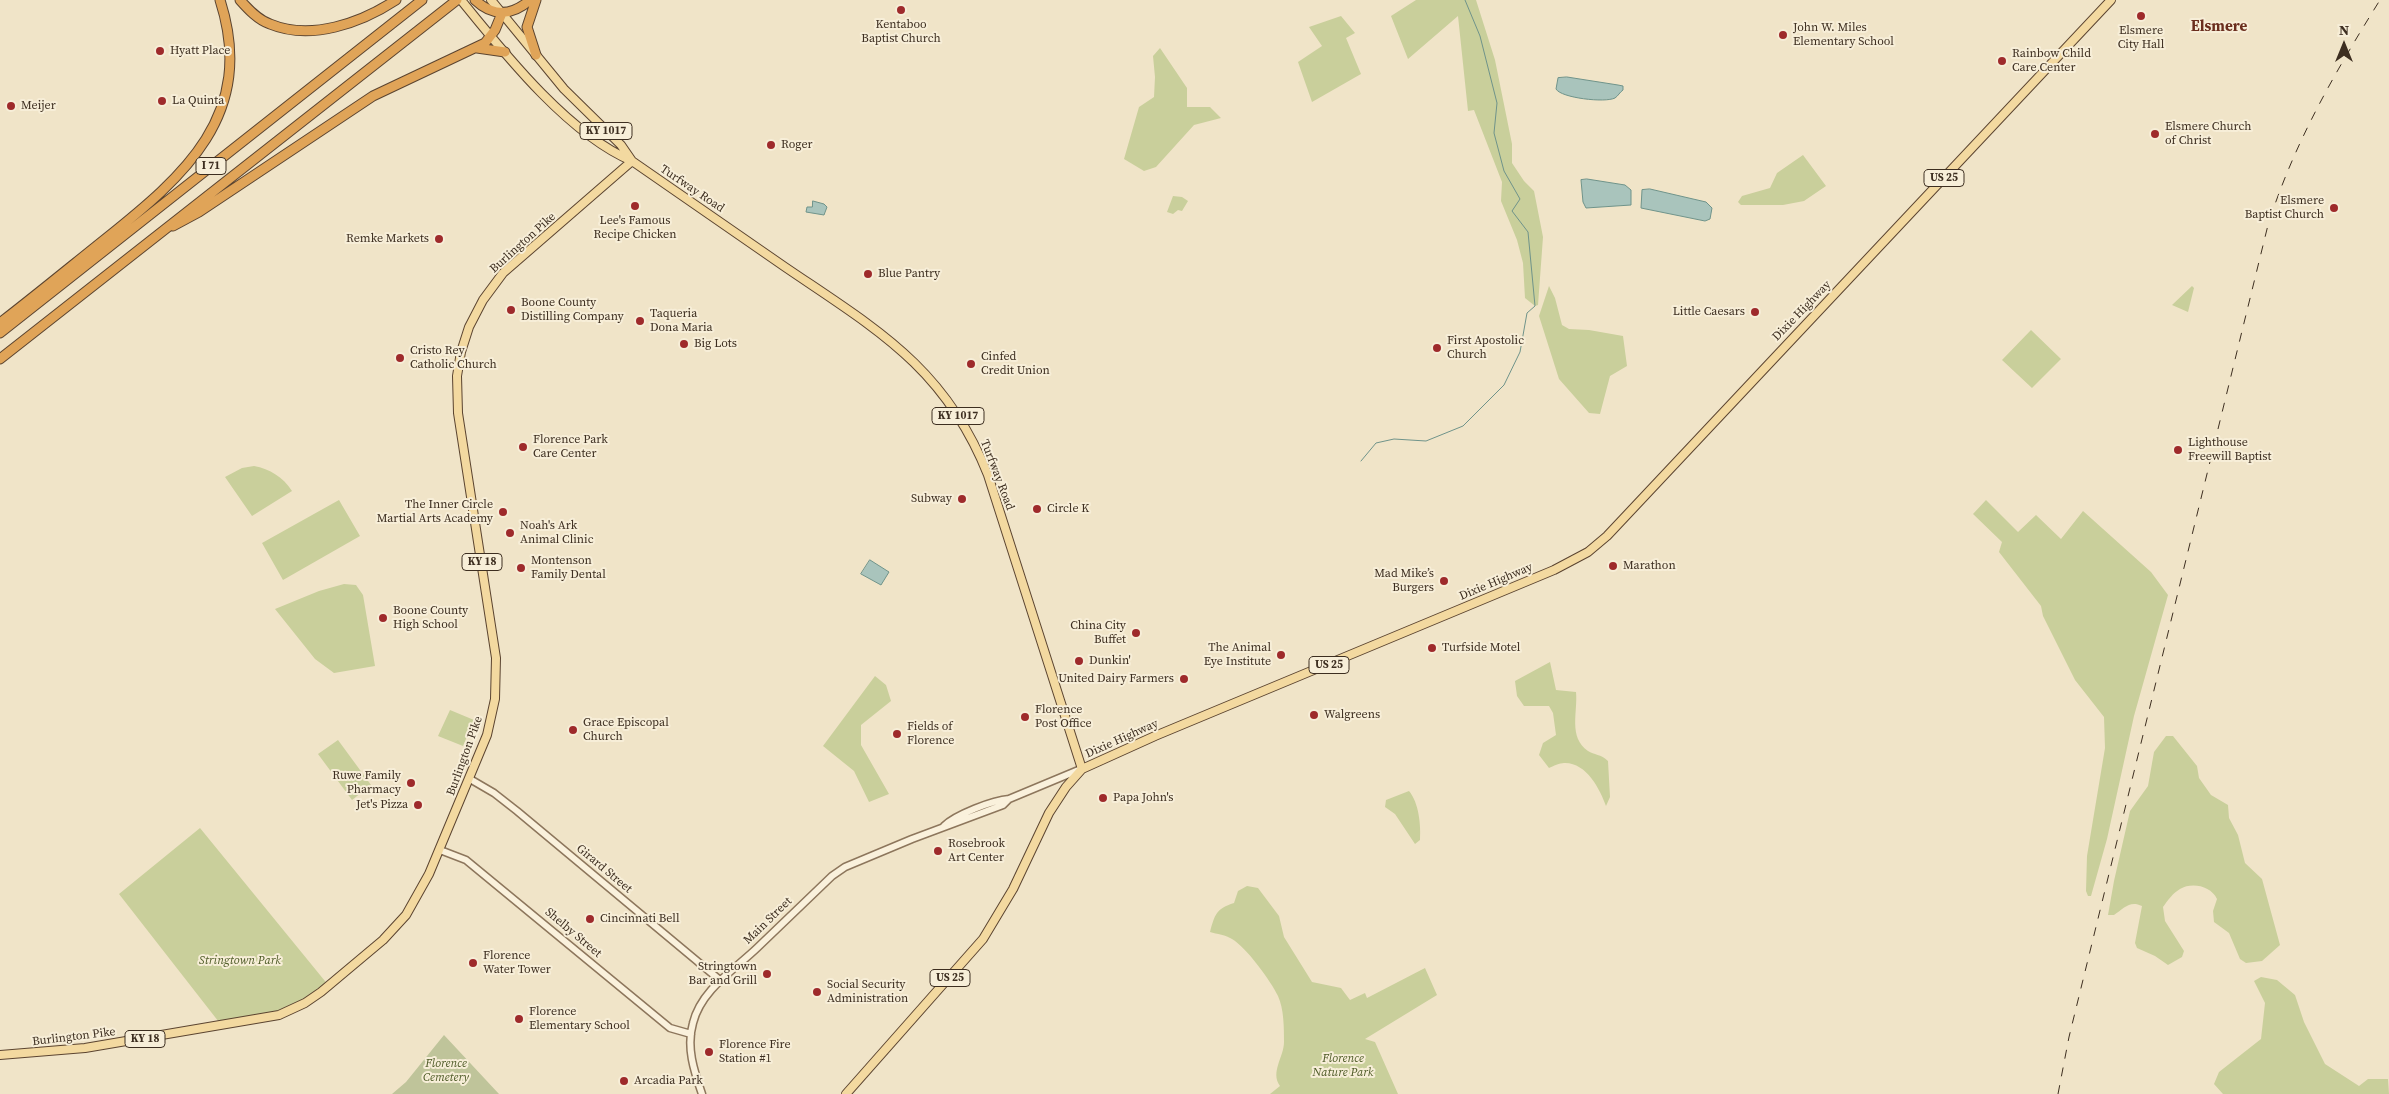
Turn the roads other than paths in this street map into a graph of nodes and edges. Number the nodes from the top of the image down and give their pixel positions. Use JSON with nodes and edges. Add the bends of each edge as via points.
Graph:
{"nodes":[{"id":1,"x":220,"y":0,"type":"edge"},
{"id":2,"x":240,"y":0,"type":"edge"},
{"id":3,"x":396,"y":0,"type":"edge"},
{"id":4,"x":422,"y":0,"type":"edge"},
{"id":5,"x":475,"y":0,"type":"edge"},
{"id":6,"x":491,"y":0,"type":"edge"},
{"id":7,"x":530,"y":0,"type":"edge"},
{"id":8,"x":536,"y":0,"type":"edge"},
{"id":9,"x":2111,"y":0,"type":"edge"},
{"id":10,"x":458,"y":1,"type":"edge"},
{"id":11,"x":502,"y":13,"type":"junction"},
{"id":12,"x":492,"y":36,"type":"junction"},
{"id":13,"x":474,"y":48,"type":"junction"},
{"id":14,"x":505,"y":52,"type":"junction"},
{"id":15,"x":536,"y":55,"type":"junction"},
{"id":16,"x":632,"y":162,"type":"junction"},
{"id":17,"x":160,"y":233,"type":"junction"},
{"id":18,"x":0,"y":323,"type":"edge"},
{"id":19,"x":0,"y":333,"type":"edge"},
{"id":20,"x":0,"y":359,"type":"edge"},
{"id":21,"x":1082,"y":769,"type":"junction"},
{"id":22,"x":470,"y":779,"type":"junction"},
{"id":23,"x":440,"y":850,"type":"junction"},
{"id":24,"x":721,"y":981,"type":"junction"},
{"id":25,"x":690,"y":1034,"type":"junction"},
{"id":26,"x":0,"y":1055,"type":"edge"},
{"id":27,"x":702,"y":1094,"type":"edge"},
{"id":28,"x":846,"y":1094,"type":"edge"}],
"edges":[{"from":1,"to":18,"type":"highway","via":[[227,30],[227,77],[218,115],[202,148],[164,190]]},
{"from":2,"to":3,"type":"highway","via":[[268,24],[301,31],[320,30],[358,20]]},
{"from":4,"to":19,"type":"highway","number":"I 71"},
{"from":5,"to":11,"type":"highway","via":[[483,7]]},
{"from":6,"to":11,"type":"main road","name":"Turfway Road","number":"KY 1017"},
{"from":7,"to":11,"type":"highway","via":[[520,9]]},
{"from":8,"to":15,"type":"highway","via":[[527,27]]},
{"from":9,"to":21,"type":"main road","name":"Dixie Highway","number":"US 25","via":[[1590,551],[1554,570]]},
{"from":10,"to":12,"type":"main road","name":"Turfway Road","number":"KY 1017"},
{"from":10,"to":17,"type":"highway","number":"I 71"},
{"from":11,"to":12,"type":"highway"},
{"from":11,"to":15,"type":"main road","name":"Turfway Road","number":"KY 1017"},
{"from":12,"to":13,"type":"highway"},
{"from":12,"to":14,"type":"main road","name":"Turfway Road","number":"KY 1017"},
{"from":13,"to":14,"type":"highway"},
{"from":13,"to":17,"type":"highway","via":[[374,96],[199,212]]},
{"from":14,"to":16,"type":"main road","name":"Turfway Road","number":"KY 1017","via":[[537,88],[585,132],[614,154]]},
{"from":15,"to":16,"type":"main road","name":"Turfway Road","number":"KY 1017","via":[[564,89],[621,145]]},
{"from":16,"to":21,"type":"main road","name":"Turfway Road","number":"KY 1017","via":[[879,330],[911,358],[942,394],[966,430],[988,475]]},
{"from":16,"to":22,"type":"main road","name":"Burlington Pike","number":"KY 18","via":[[503,273],[475,315],[461,352],[457,382],[458,413],[496,666],[490,724]]},
{"from":17,"to":20,"type":"highway","number":"I 71"},
{"from":21,"to":24,"type":"street","name":"Main Street","via":[[978,808],[949,820],[944,826],[845,867]]},
{"from":21,"to":28,"type":"main road","name":"Dixie Highway","number":"US 25","via":[[1053,806],[1013,889],[983,940]]},
{"from":22,"to":23,"type":"main road","name":"Burlington Pike","number":"KY 18"},
{"from":22,"to":24,"type":"street","name":"Girard Street","via":[[517,811]]},
{"from":23,"to":25,"type":"street","name":"Shelby Street","via":[[466,860],[670,1028]]},
{"from":23,"to":26,"type":"main road","name":"Burlington Pike","number":"KY 18","via":[[418,896],[397,926],[321,992],[288,1012],[256,1021],[93,1047]]},
{"from":24,"to":25,"type":"street","name":"Main Street","via":[[701,1002]]},
{"from":25,"to":27,"type":"street","name":"Main Street","via":[[692,1063]]}]}
